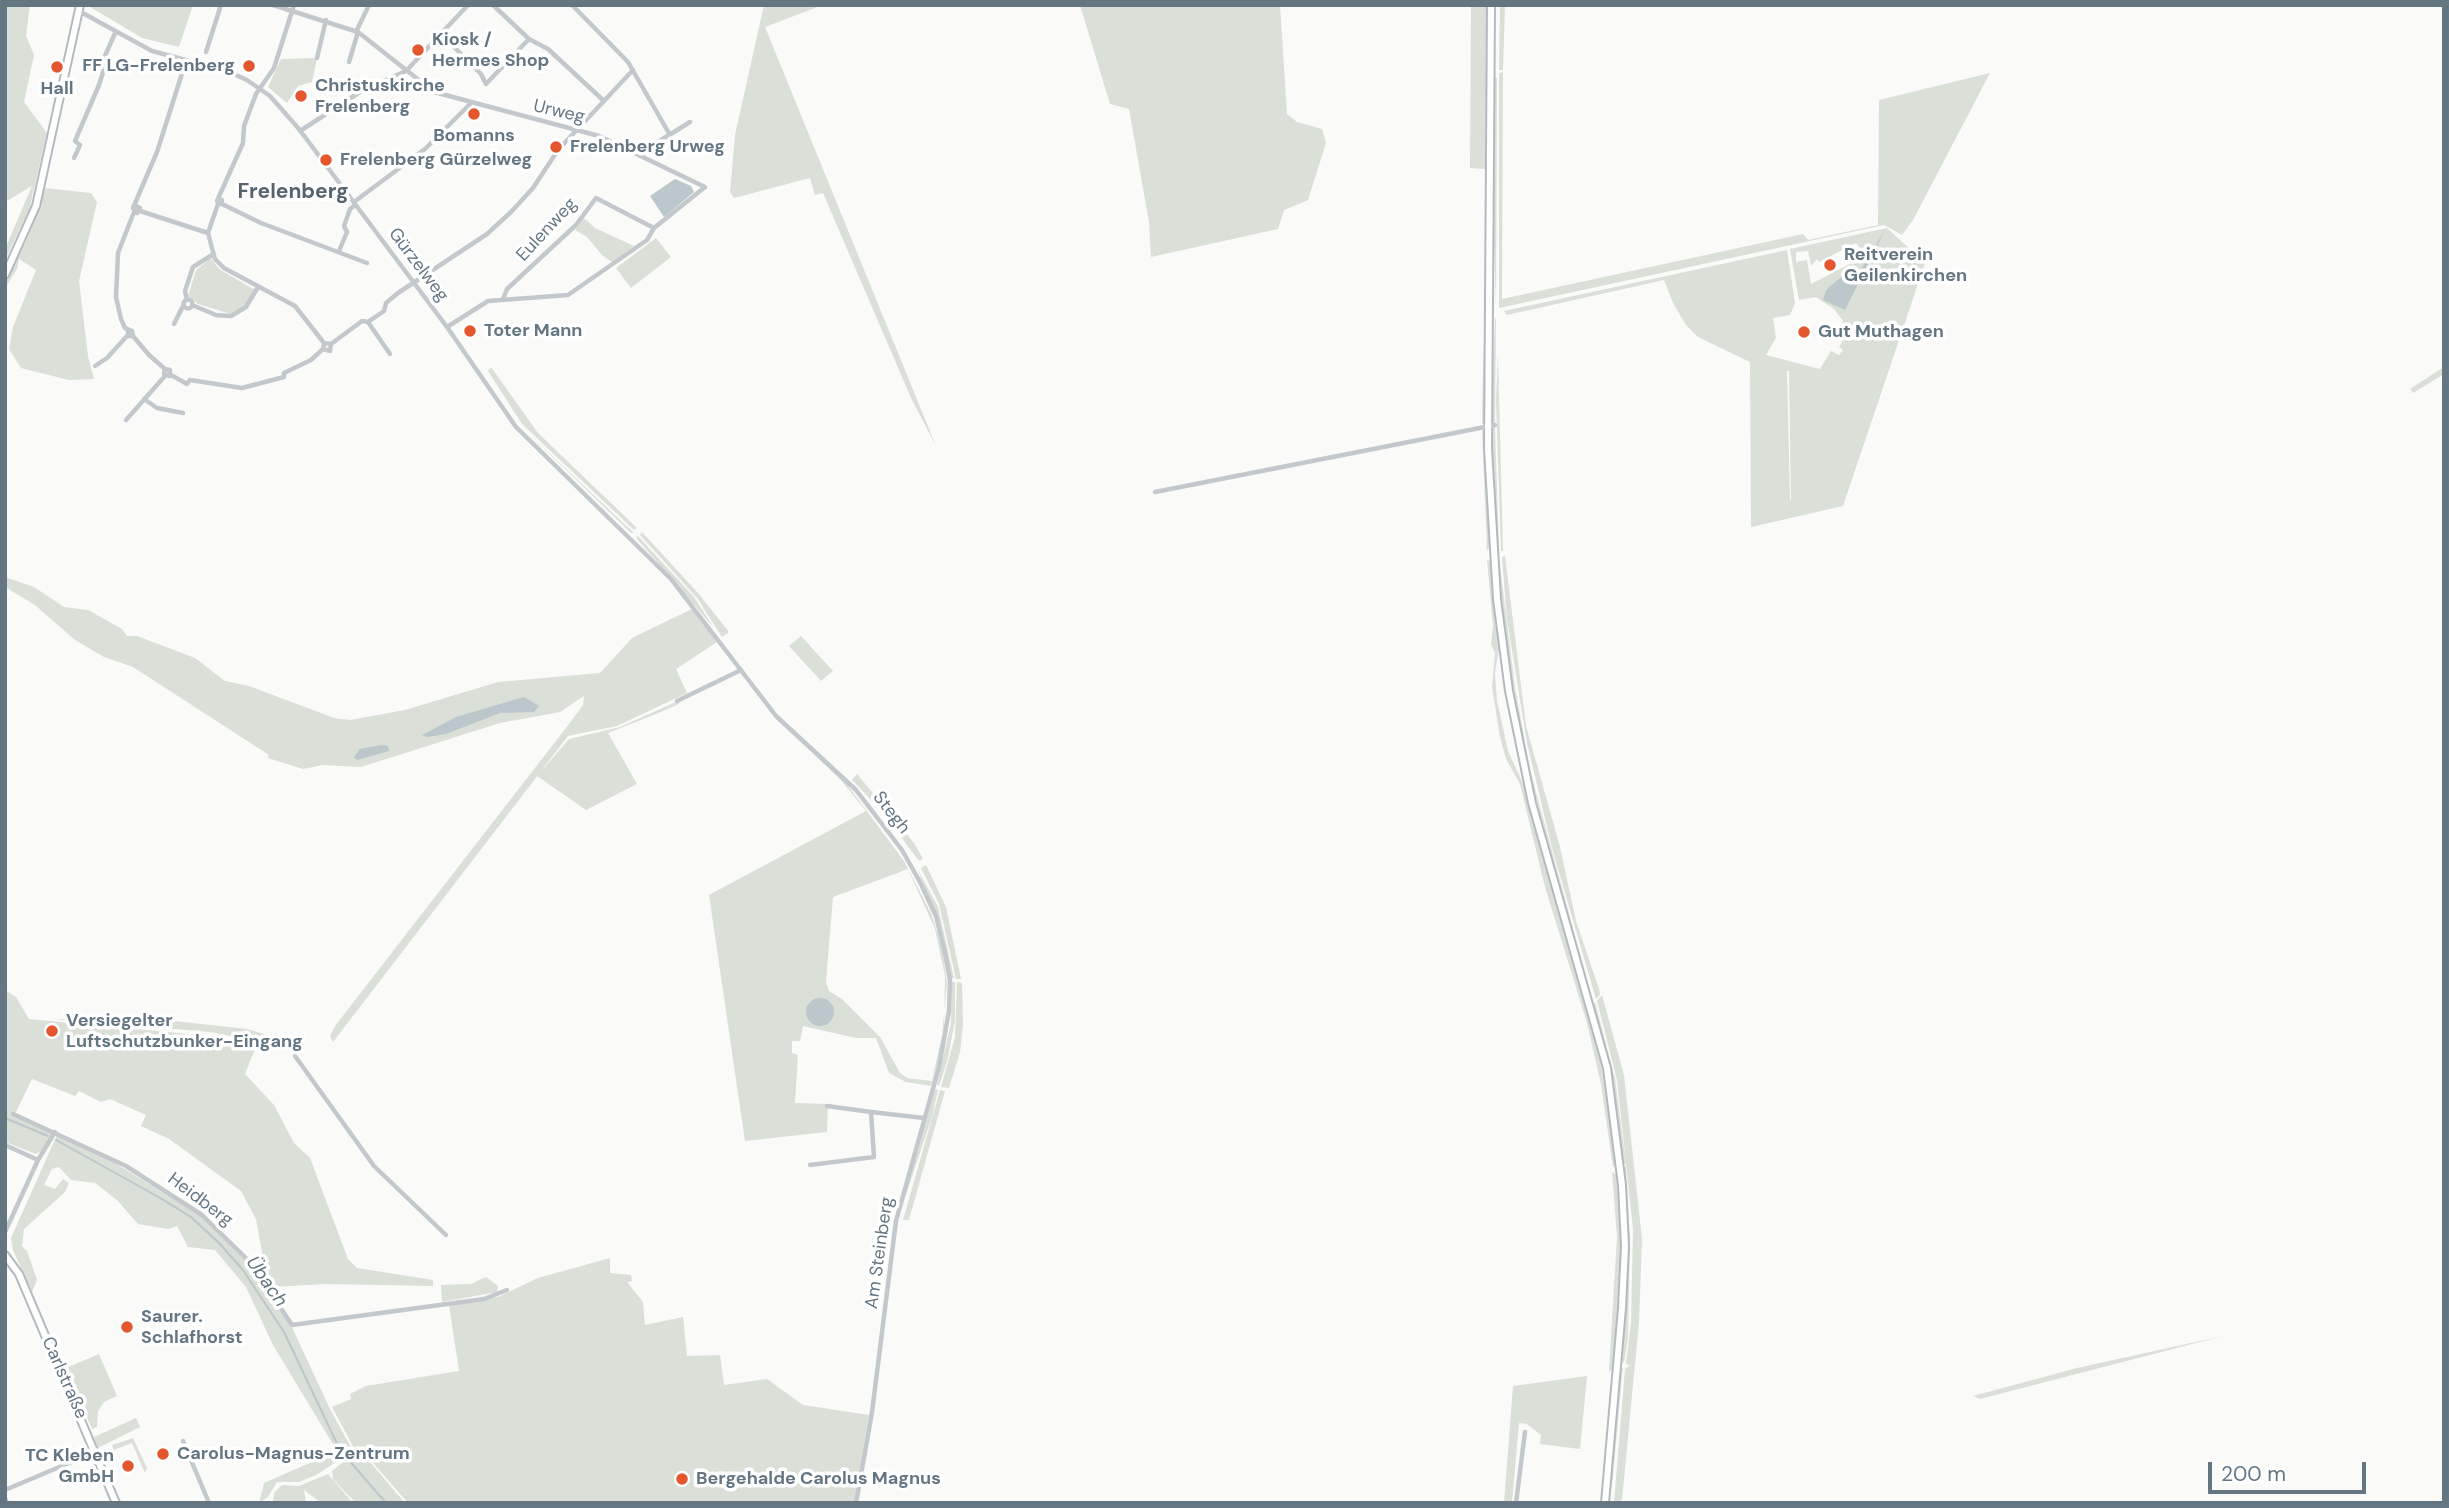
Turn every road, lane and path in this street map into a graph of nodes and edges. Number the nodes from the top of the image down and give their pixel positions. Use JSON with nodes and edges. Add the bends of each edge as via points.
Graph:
{"nodes":[{"id":1,"x":221,"y":5,"type":"edge"},
{"id":2,"x":273,"y":5,"type":"edge"},
{"id":3,"x":369,"y":5,"type":"edge"},
{"id":4,"x":468,"y":5,"type":"edge"},
{"id":5,"x":493,"y":5,"type":"edge"},
{"id":6,"x":572,"y":5,"type":"edge"},
{"id":7,"x":1492,"y":5,"type":"edge"},
{"id":8,"x":80,"y":8,"type":"edge"},
{"id":9,"x":293,"y":8,"type":"edge"},
{"id":10,"x":326,"y":20,"type":"junction"},
{"id":11,"x":116,"y":31,"type":"junction"},
{"id":12,"x":357,"y":32,"type":"junction"},
{"id":13,"x":440,"y":34,"type":"junction"},
{"id":14,"x":529,"y":39,"type":"junction"},
{"id":15,"x":206,"y":52,"type":"dead end"},
{"id":16,"x":317,"y":58,"type":"dead end"},
{"id":17,"x":187,"y":61,"type":"junction"},
{"id":18,"x":349,"y":62,"type":"dead end"},
{"id":19,"x":632,"y":70,"type":"junction"},
{"id":20,"x":406,"y":71,"type":"junction"},
{"id":21,"x":261,"y":89,"type":"junction"},
{"id":22,"x":603,"y":100,"type":"junction"},
{"id":23,"x":470,"y":104,"type":"junction"},
{"id":24,"x":690,"y":122,"type":"dead end"},
{"id":25,"x":575,"y":130,"type":"junction"},
{"id":26,"x":300,"y":131,"type":"junction"},
{"id":27,"x":670,"y":135,"type":"junction"},
{"id":28,"x":641,"y":156,"type":"junction"},
{"id":29,"x":74,"y":158,"type":"dead end"},
{"id":30,"x":219,"y":201,"type":"junction"},
{"id":31,"x":355,"y":204,"type":"junction"},
{"id":32,"x":137,"y":212,"type":"junction"},
{"id":33,"x":654,"y":228,"type":"junction"},
{"id":34,"x":208,"y":233,"type":"junction"},
{"id":35,"x":340,"y":251,"type":"junction"},
{"id":36,"x":212,"y":255,"type":"junction"},
{"id":37,"x":367,"y":263,"type":"dead end"},
{"id":38,"x":5,"y":275,"type":"edge"},
{"id":39,"x":415,"y":284,"type":"junction"},
{"id":40,"x":258,"y":287,"type":"junction"},
{"id":41,"x":503,"y":299,"type":"junction"},
{"id":42,"x":185,"y":302,"type":"junction"},
{"id":43,"x":368,"y":323,"type":"junction"},
{"id":44,"x":174,"y":324,"type":"dead end"},
{"id":45,"x":447,"y":327,"type":"junction"},
{"id":46,"x":129,"y":334,"type":"junction"},
{"id":47,"x":324,"y":342,"type":"junction"},
{"id":48,"x":331,"y":344,"type":"junction"},
{"id":49,"x":323,"y":349,"type":"junction"},
{"id":50,"x":390,"y":355,"type":"dead end"},
{"id":51,"x":95,"y":366,"type":"dead end"},
{"id":52,"x":167,"y":373,"type":"junction"},
{"id":53,"x":144,"y":399,"type":"junction"},
{"id":54,"x":183,"y":413,"type":"dead end"},
{"id":55,"x":126,"y":420,"type":"dead end"},
{"id":56,"x":1492,"y":426,"type":"junction"},
{"id":57,"x":1155,"y":492,"type":"dead end"},
{"id":58,"x":690,"y":602,"type":"joint"},
{"id":59,"x":741,"y":670,"type":"junction"},
{"id":60,"x":677,"y":701,"type":"dead end"},
{"id":61,"x":949,"y":1011,"type":"joint"},
{"id":62,"x":295,"y":1056,"type":"dead end"},
{"id":63,"x":827,"y":1106,"type":"dead end"},
{"id":64,"x":871,"y":1112,"type":"junction"},
{"id":65,"x":13,"y":1114,"type":"dead end"},
{"id":66,"x":924,"y":1118,"type":"junction"},
{"id":67,"x":55,"y":1132,"type":"junction"},
{"id":68,"x":5,"y":1145,"type":"edge"},
{"id":69,"x":38,"y":1160,"type":"junction"},
{"id":70,"x":810,"y":1165,"type":"dead end"},
{"id":71,"x":5,"y":1232,"type":"edge"},
{"id":72,"x":446,"y":1235,"type":"dead end"},
{"id":73,"x":6,"y":1255,"type":"edge"},
{"id":74,"x":507,"y":1290,"type":"dead end"},
{"id":75,"x":1525,"y":1432,"type":"dead end"},
{"id":76,"x":183,"y":1441,"type":"dead end"},
{"id":77,"x":96,"y":1452,"type":"junction"},
{"id":78,"x":5,"y":1490,"type":"edge"},
{"id":79,"x":116,"y":1503,"type":"edge"},
{"id":80,"x":209,"y":1503,"type":"edge"},
{"id":81,"x":856,"y":1503,"type":"edge"},
{"id":82,"x":1516,"y":1503,"type":"edge"},
{"id":83,"x":1605,"y":1503,"type":"edge"}],
"edges":[{"from":1,"to":15,"type":"street"},
{"from":2,"to":9,"type":"street","name":"Urweg"},
{"from":3,"to":12,"type":"street"},
{"from":4,"to":13,"type":"street"},
{"from":5,"to":14,"type":"street"},
{"from":6,"to":19,"type":"street"},
{"from":7,"to":56,"type":"main road"},
{"from":8,"to":11,"type":"street","name":"Gürzelweg"},
{"from":8,"to":38,"type":"main road","via":[[36,206]]},
{"from":9,"to":10,"type":"street","name":"Urweg"},
{"from":9,"to":21,"type":"street","via":[[274,68]]},
{"from":10,"to":12,"type":"street","name":"Urweg"},
{"from":10,"to":16,"type":"street"},
{"from":11,"to":17,"type":"street","name":"Gürzelweg","via":[[152,51]]},
{"from":11,"to":29,"type":"street","via":[[75,141],[80,145]]},
{"from":12,"to":18,"type":"street"},
{"from":12,"to":20,"type":"street","name":"Urweg"},
{"from":13,"to":14,"type":"street","via":[[486,84]]},
{"from":13,"to":20,"type":"street"},
{"from":14,"to":22,"type":"street","via":[[548,49]]},
{"from":17,"to":21,"type":"street","name":"Gürzelweg","via":[[227,71]]},
{"from":17,"to":32,"type":"street"},
{"from":19,"to":22,"type":"street"},
{"from":19,"to":27,"type":"street"},
{"from":20,"to":23,"type":"street","name":"Urweg","via":[[424,88]]},
{"from":20,"to":26,"type":"street","via":[[363,90]]},
{"from":21,"to":26,"type":"street","name":"Gürzelweg"},
{"from":21,"to":30,"type":"street"},
{"from":22,"to":25,"type":"street"},
{"from":23,"to":25,"type":"street","name":"Urweg"},
{"from":23,"to":31,"type":"street","via":[[428,147]]},
{"from":24,"to":27,"type":"street"},
{"from":25,"to":28,"type":"street","name":"Urweg"},
{"from":25,"to":39,"type":"street","via":[[512,212]]},
{"from":26,"to":31,"type":"street","name":"Gürzelweg"},
{"from":27,"to":28,"type":"street"},
{"from":28,"to":33,"type":"street","name":"Urweg","via":[[705,187]]},
{"from":30,"to":34,"type":"street"},
{"from":30,"to":35,"type":"street","via":[[261,223]]},
{"from":31,"to":35,"type":"street","via":[[344,226]]},
{"from":31,"to":39,"type":"street","name":"Gürzelweg"},
{"from":32,"to":34,"type":"street"},
{"from":32,"to":46,"type":"street","via":[[118,253],[116,296]]},
{"from":33,"to":41,"type":"street","via":[[647,240],[568,295]]},
{"from":33,"to":41,"type":"street","name":"Eulenweg","via":[[596,198],[576,225],[507,289]]},
{"from":34,"to":36,"type":"street"},
{"from":35,"to":37,"type":"street"},
{"from":36,"to":40,"type":"street"},
{"from":36,"to":42,"type":"street","via":[[193,267]]},
{"from":39,"to":43,"type":"street","via":[[388,301],[386,309]]},
{"from":39,"to":45,"type":"street","name":"Gürzelweg"},
{"from":40,"to":42,"type":"street","via":[[246,307],[231,316]]},
{"from":40,"to":47,"type":"street","via":[[298,309]]},
{"from":41,"to":45,"type":"street","via":[[488,301]]},
{"from":42,"to":44,"type":"street"},
{"from":43,"to":48,"type":"street","via":[[362,321]]},
{"from":43,"to":50,"type":"street"},
{"from":45,"to":58,"type":"street","name":"Gürzelweg","via":[[526,439],[627,533]]},
{"from":46,"to":51,"type":"street"},
{"from":46,"to":52,"type":"street"},
{"from":47,"to":48,"type":"street"},
{"from":47,"to":49,"type":"street"},
{"from":48,"to":49,"type":"street","via":[[330,351]]},
{"from":49,"to":52,"type":"street","via":[[284,377],[242,388],[190,380],[187,384]]},
{"from":52,"to":53,"type":"street"},
{"from":53,"to":54,"type":"street","via":[[158,408]]},
{"from":53,"to":55,"type":"street"},
{"from":56,"to":57,"type":"street"},
{"from":56,"to":83,"type":"main road","via":[[1493,555],[1509,691],[1534,814],[1606,1068],[1621,1167],[1624,1275]]},
{"from":58,"to":59,"type":"street","name":"Stegh"},
{"from":59,"to":60,"type":"street"},
{"from":59,"to":61,"type":"street","name":"Stegh","via":[[782,723],[856,790],[902,850],[936,916],[950,981]]},
{"from":61,"to":66,"type":"street","name":"Am Steinberg"},
{"from":62,"to":72,"type":"street","via":[[374,1166]]},
{"from":63,"to":64,"type":"street"},
{"from":64,"to":66,"type":"street"},
{"from":64,"to":70,"type":"street","via":[[874,1157]]},
{"from":65,"to":67,"type":"street","name":"Heidberg"},
{"from":66,"to":81,"type":"street","name":"Am Steinberg","via":[[896,1220]]},
{"from":67,"to":69,"type":"street"},
{"from":67,"to":74,"type":"street","name":"Heidberg","via":[[145,1177],[211,1222],[250,1262],[292,1325],[484,1299]]},
{"from":68,"to":69,"type":"street"},
{"from":69,"to":71,"type":"street"},
{"from":73,"to":77,"type":"main road","name":"Carlstraße","via":[[19,1274]]},
{"from":75,"to":82,"type":"street"},
{"from":76,"to":80,"type":"street"},
{"from":77,"to":78,"type":"street"},
{"from":77,"to":79,"type":"main road","name":"Carlstraße"}]}
